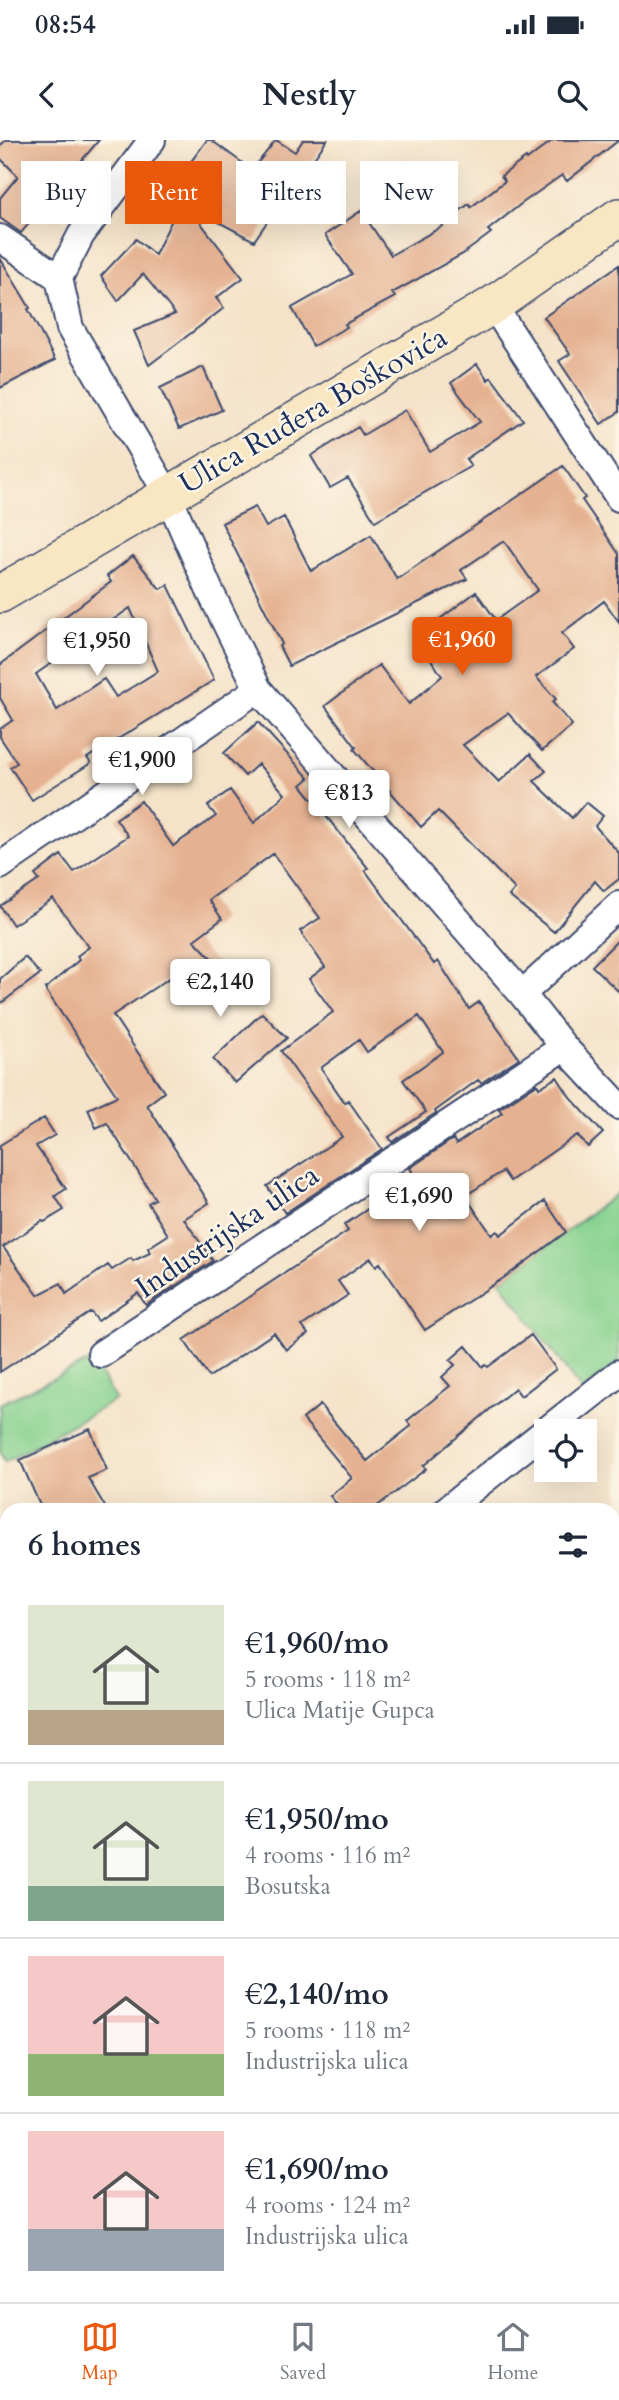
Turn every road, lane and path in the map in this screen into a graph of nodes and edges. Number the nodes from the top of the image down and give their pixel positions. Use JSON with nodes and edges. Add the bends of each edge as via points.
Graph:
{"nodes":[{"id":1,"x":152,"y":140,"type":"edge"},
{"id":2,"x":619,"y":217,"type":"edge"},
{"id":3,"x":0,"y":239,"type":"edge"},
{"id":4,"x":59,"y":278,"type":"junction"},
{"id":5,"x":493,"y":305,"type":"junction"},
{"id":6,"x":168,"y":495,"type":"junction"},
{"id":7,"x":619,"y":498,"type":"edge"},
{"id":8,"x":0,"y":594,"type":"edge"},
{"id":9,"x":258,"y":689,"type":"junction"},
{"id":10,"x":0,"y":866,"type":"edge"},
{"id":11,"x":619,"y":905,"type":"edge"},
{"id":12,"x":522,"y":994,"type":"junction"},
{"id":13,"x":564,"y":1047,"type":"junction"},
{"id":14,"x":619,"y":1106,"type":"edge"},
{"id":15,"x":102,"y":1354,"type":"dead end"},
{"id":16,"x":619,"y":1373,"type":"edge"},
{"id":17,"x":455,"y":1503,"type":"edge"}],
"edges":[{"from":1,"to":4,"type":"street","via":[[80,235]]},
{"from":2,"to":5,"type":"main road","name":"Ulica Ruđera Boškovića"},
{"from":3,"to":4,"type":"street"},
{"from":4,"to":6,"type":"street","via":[[70,328]]},
{"from":5,"to":6,"type":"main road","name":"Ulica Ruđera Boškovića"},
{"from":5,"to":7,"type":"street"},
{"from":6,"to":8,"type":"main road","name":"Ulica Ruđera Boškovića"},
{"from":6,"to":9,"type":"street"},
{"from":9,"to":10,"type":"street"},
{"from":9,"to":12,"type":"street"},
{"from":11,"to":12,"type":"street"},
{"from":12,"to":13,"type":"street"},
{"from":13,"to":14,"type":"street"},
{"from":13,"to":15,"type":"street","name":"Industrijska ulica"},
{"from":16,"to":17,"type":"street"}]}
